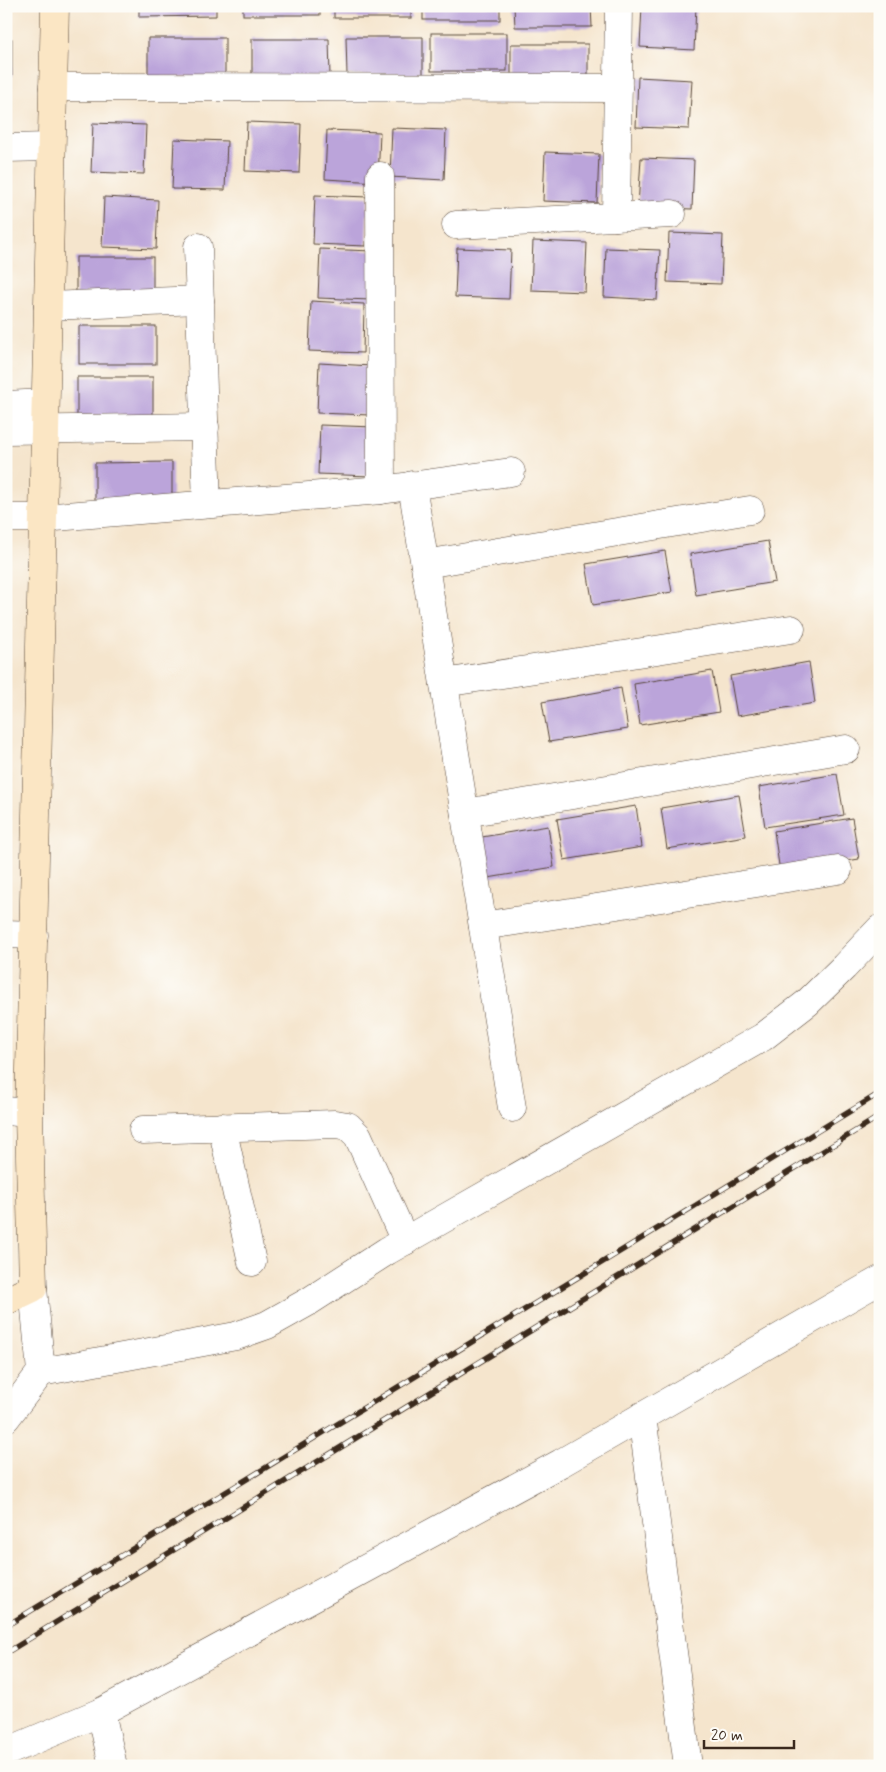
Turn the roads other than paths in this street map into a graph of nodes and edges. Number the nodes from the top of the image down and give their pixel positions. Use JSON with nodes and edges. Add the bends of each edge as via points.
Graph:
{"nodes":[{"id":1,"x":55,"y":6,"type":"edge"},
{"id":2,"x":619,"y":6,"type":"edge"},
{"id":3,"x":53,"y":87,"type":"junction"},
{"id":4,"x":618,"y":88,"type":"junction"},
{"id":5,"x":51,"y":147,"type":"junction"},
{"id":6,"x":6,"y":148,"type":"edge"},
{"id":7,"x":380,"y":176,"type":"dead end"},
{"id":8,"x":672,"y":214,"type":"dead end"},
{"id":9,"x":616,"y":217,"type":"junction"},
{"id":10,"x":456,"y":225,"type":"dead end"},
{"id":11,"x":198,"y":247,"type":"dead end"},
{"id":12,"x":200,"y":300,"type":"junction"},
{"id":13,"x":48,"y":306,"type":"junction"},
{"id":14,"x":6,"y":405,"type":"edge"},
{"id":15,"x":45,"y":416,"type":"junction"},
{"id":16,"x":205,"y":427,"type":"junction"},
{"id":17,"x":6,"y":430,"type":"edge"},
{"id":18,"x":511,"y":472,"type":"dead end"},
{"id":19,"x":412,"y":485,"type":"junction"},
{"id":20,"x":381,"y":490,"type":"junction"},
{"id":21,"x":207,"y":504,"type":"junction"},
{"id":22,"x":750,"y":510,"type":"dead end"},
{"id":23,"x":6,"y":518,"type":"edge"},
{"id":24,"x":43,"y":518,"type":"junction"},
{"id":25,"x":425,"y":564,"type":"junction"},
{"id":26,"x":791,"y":629,"type":"dead end"},
{"id":27,"x":444,"y":683,"type":"junction"},
{"id":28,"x":846,"y":749,"type":"dead end"},
{"id":29,"x":465,"y":813,"type":"junction"},
{"id":30,"x":838,"y":870,"type":"dead end"},
{"id":31,"x":483,"y":926,"type":"junction"},
{"id":32,"x":880,"y":929,"type":"edge"},
{"id":33,"x":6,"y":934,"type":"edge"},
{"id":34,"x":34,"y":935,"type":"junction"},
{"id":35,"x":512,"y":1108,"type":"dead end"},
{"id":36,"x":18,"y":1112,"type":"edge"},
{"id":37,"x":222,"y":1127,"type":"junction"},
{"id":38,"x":143,"y":1130,"type":"dead end"},
{"id":39,"x":405,"y":1241,"type":"junction"},
{"id":40,"x":252,"y":1262,"type":"dead end"},
{"id":41,"x":880,"y":1280,"type":"edge"},
{"id":42,"x":33,"y":1288,"type":"junction"},
{"id":43,"x":6,"y":1301,"type":"edge"},
{"id":44,"x":41,"y":1372,"type":"junction"},
{"id":45,"x":642,"y":1416,"type":"junction"},
{"id":46,"x":6,"y":1418,"type":"edge"},
{"id":47,"x":101,"y":1712,"type":"junction"},
{"id":48,"x":6,"y":1752,"type":"edge"},
{"id":49,"x":113,"y":1766,"type":"edge"},
{"id":50,"x":688,"y":1766,"type":"edge"}],
"edges":[{"from":1,"to":3,"type":"street"},
{"from":2,"to":4,"type":"street"},
{"from":3,"to":4,"type":"street"},
{"from":3,"to":5,"type":"street"},
{"from":4,"to":9,"type":"street"},
{"from":5,"to":6,"type":"street"},
{"from":5,"to":13,"type":"street"},
{"from":7,"to":20,"type":"street"},
{"from":8,"to":9,"type":"street"},
{"from":9,"to":10,"type":"street"},
{"from":11,"to":12,"type":"street"},
{"from":12,"to":13,"type":"street"},
{"from":12,"to":16,"type":"street"},
{"from":13,"to":15,"type":"street"},
{"from":14,"to":15,"type":"street"},
{"from":15,"to":16,"type":"street"},
{"from":15,"to":17,"type":"street"},
{"from":15,"to":24,"type":"street"},
{"from":16,"to":21,"type":"street"},
{"from":18,"to":19,"type":"street"},
{"from":19,"to":20,"type":"street"},
{"from":19,"to":25,"type":"street"},
{"from":20,"to":21,"type":"street"},
{"from":21,"to":24,"type":"street"},
{"from":22,"to":25,"type":"street"},
{"from":23,"to":24,"type":"street"},
{"from":24,"to":34,"type":"street"},
{"from":25,"to":27,"type":"street"},
{"from":26,"to":27,"type":"street"},
{"from":27,"to":29,"type":"street"},
{"from":28,"to":29,"type":"street"},
{"from":29,"to":31,"type":"street"},
{"from":30,"to":31,"type":"street"},
{"from":31,"to":35,"type":"street"},
{"from":32,"to":39,"type":"street","via":[[808,1003],[762,1037]]},
{"from":33,"to":34,"type":"street"},
{"from":34,"to":36,"type":"street"},
{"from":36,"to":42,"type":"street"},
{"from":37,"to":38,"type":"street"},
{"from":37,"to":39,"type":"street","via":[[348,1126],[358,1136]]},
{"from":37,"to":40,"type":"street"},
{"from":39,"to":44,"type":"street","via":[[267,1325],[236,1336]]},
{"from":41,"to":45,"type":"street"},
{"from":42,"to":43,"type":"street"},
{"from":42,"to":44,"type":"street"},
{"from":44,"to":46,"type":"street"},
{"from":45,"to":47,"type":"street"},
{"from":45,"to":50,"type":"street"},
{"from":47,"to":48,"type":"street"},
{"from":47,"to":49,"type":"street"}]}
